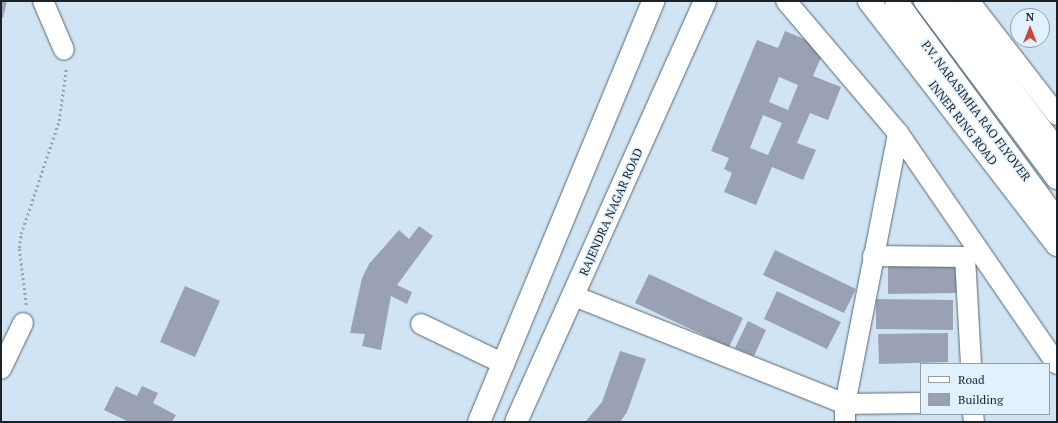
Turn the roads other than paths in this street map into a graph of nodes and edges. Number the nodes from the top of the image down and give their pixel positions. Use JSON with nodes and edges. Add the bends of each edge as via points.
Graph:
{"nodes":[{"id":1,"x":43,"y":1,"type":"edge"},
{"id":2,"x":653,"y":1,"type":"edge"},
{"id":3,"x":705,"y":1,"type":"edge"},
{"id":4,"x":786,"y":1,"type":"edge"},
{"id":5,"x":869,"y":1,"type":"edge"},
{"id":6,"x":896,"y":1,"type":"edge"},
{"id":7,"x":925,"y":1,"type":"edge"},
{"id":8,"x":945,"y":1,"type":"edge"},
{"id":9,"x":969,"y":1,"type":"edge"},
{"id":10,"x":64,"y":50,"type":"road end"},
{"id":11,"x":1057,"y":115,"type":"edge"},
{"id":12,"x":898,"y":133,"type":"junction"},
{"id":13,"x":1057,"y":150,"type":"edge"},
{"id":14,"x":1057,"y":178,"type":"edge"},
{"id":15,"x":1057,"y":220,"type":"edge"},
{"id":16,"x":1057,"y":245,"type":"edge"},
{"id":17,"x":873,"y":256,"type":"junction"},
{"id":18,"x":574,"y":296,"type":"junction"},
{"id":19,"x":23,"y":323,"type":"road end"},
{"id":20,"x":421,"y":324,"type":"dead end"},
{"id":21,"x":971,"y":363,"type":"edge"},
{"id":22,"x":504,"y":364,"type":"junction"},
{"id":23,"x":1057,"y":364,"type":"edge"},
{"id":24,"x":1,"y":369,"type":"edge"},
{"id":25,"x":920,"y":403,"type":"edge"},
{"id":26,"x":845,"y":413,"type":"edge"},
{"id":27,"x":479,"y":422,"type":"edge"},
{"id":28,"x":516,"y":422,"type":"edge"}],
"edges":[{"from":1,"to":10,"type":"street"},
{"from":2,"to":22,"type":"main road"},
{"from":3,"to":18,"type":"main road","name":"RAJENDRA NAGAR ROAD"},
{"from":4,"to":12,"type":"street"},
{"from":5,"to":16,"type":"main road","name":"INNER RING ROAD"},
{"from":6,"to":15,"type":"main road","name":"P.V. NARASIMHA RAO FLYOVER"},
{"from":7,"to":14,"type":"main road","name":"P.V. NARASIMHA RAO FLYOVER"},
{"from":8,"to":13,"type":"main road"},
{"from":9,"to":11,"type":"street"},
{"from":12,"to":17,"type":"street"},
{"from":12,"to":23,"type":"street"},
{"from":17,"to":21,"type":"street","via":[[965,257]]},
{"from":17,"to":26,"type":"street"},
{"from":18,"to":26,"type":"street"},
{"from":18,"to":28,"type":"main road","name":"RAJENDRA NAGAR ROAD"},
{"from":19,"to":24,"type":"street"},
{"from":20,"to":22,"type":"street"},
{"from":22,"to":27,"type":"main road"},
{"from":25,"to":26,"type":"street"}]}
